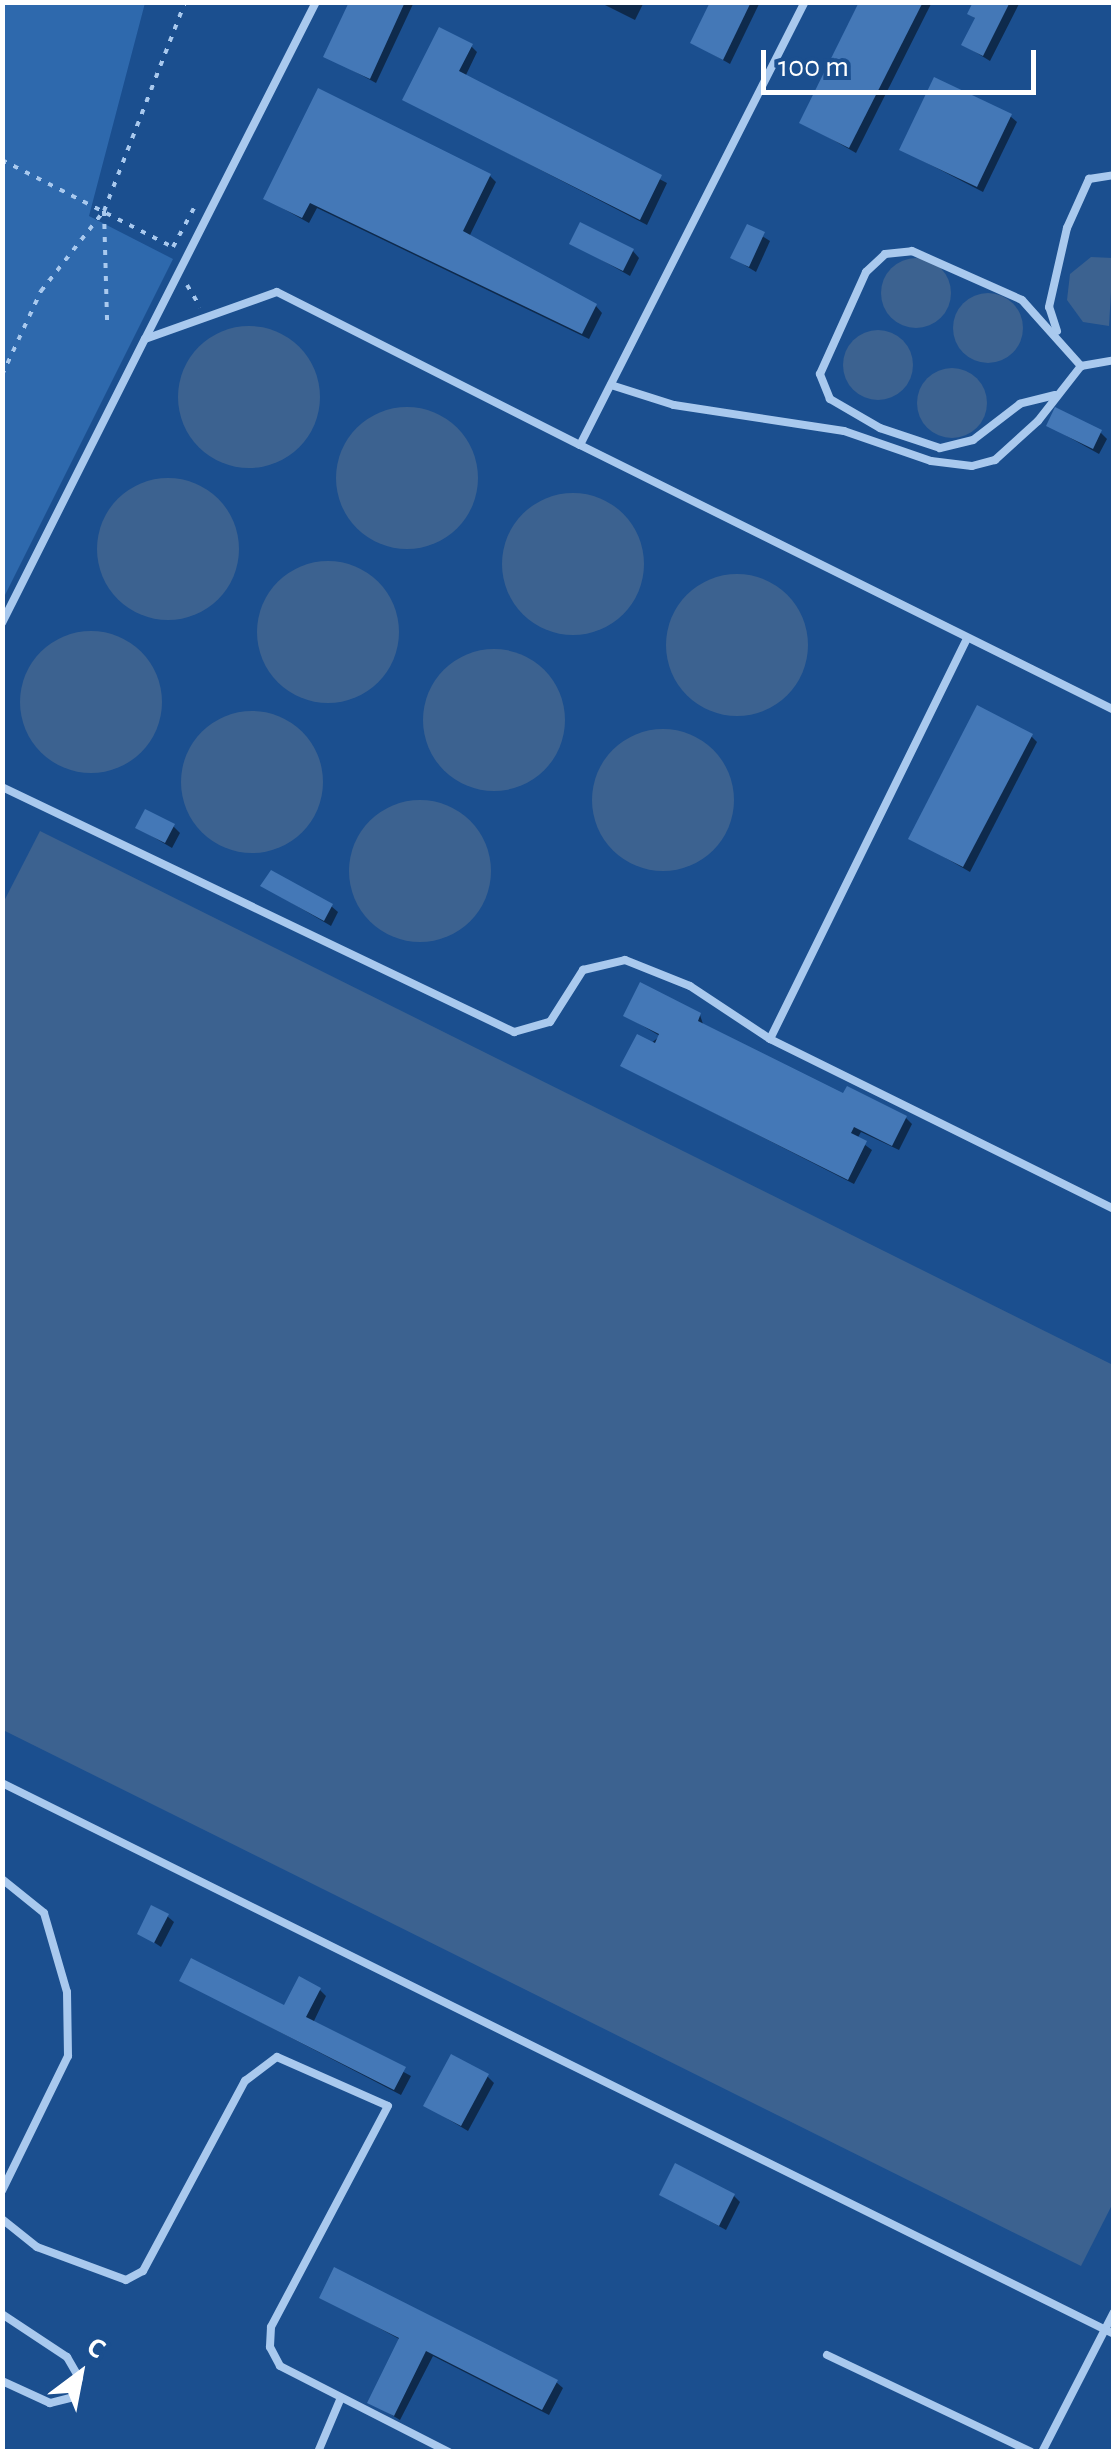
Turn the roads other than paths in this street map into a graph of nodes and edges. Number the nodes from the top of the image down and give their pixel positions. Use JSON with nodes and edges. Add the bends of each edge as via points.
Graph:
{"nodes":[{"id":1,"x":316,"y":2,"type":"edge"},
{"id":2,"x":805,"y":2,"type":"edge"},
{"id":3,"x":1114,"y":176,"type":"edge"},
{"id":4,"x":1058,"y":334,"type":"junction"},
{"id":5,"x":145,"y":338,"type":"junction"},
{"id":6,"x":1114,"y":360,"type":"edge"},
{"id":7,"x":1081,"y":366,"type":"junction"},
{"id":8,"x":611,"y":385,"type":"junction"},
{"id":9,"x":1055,"y":395,"type":"junction"},
{"id":10,"x":580,"y":444,"type":"junction"},
{"id":11,"x":2,"y":622,"type":"edge"},
{"id":12,"x":966,"y":639,"type":"junction"},
{"id":13,"x":1114,"y":710,"type":"edge"},
{"id":14,"x":2,"y":787,"type":"edge"},
{"id":15,"x":770,"y":1039,"type":"junction"},
{"id":16,"x":1114,"y":1209,"type":"edge"},
{"id":17,"x":2,"y":1783,"type":"edge"},
{"id":18,"x":2,"y":1879,"type":"edge"},
{"id":19,"x":5,"y":2178,"type":"edge"},
{"id":20,"x":2,"y":2191,"type":"edge"},
{"id":21,"x":2,"y":2218,"type":"edge"},
{"id":22,"x":1114,"y":2312,"type":"edge"},
{"id":23,"x":2,"y":2314,"type":"edge"},
{"id":24,"x":1109,"y":2332,"type":"edge"},
{"id":25,"x":827,"y":2355,"type":"dead end"},
{"id":26,"x":2,"y":2381,"type":"edge"},
{"id":27,"x":340,"y":2400,"type":"junction"},
{"id":28,"x":318,"y":2452,"type":"edge"},
{"id":29,"x":449,"y":2452,"type":"edge"},
{"id":30,"x":1030,"y":2452,"type":"edge"},
{"id":31,"x":1042,"y":2452,"type":"edge"}],
"edges":[{"from":1,"to":5,"type":"lane"},
{"from":2,"to":8,"type":"lane"},
{"from":3,"to":4,"type":"lane","via":[[1089,179],[1067,228],[1049,307]]},
{"from":4,"to":7,"type":"lane"},
{"from":4,"to":9,"type":"lane","via":[[1022,300],[912,251],[884,254],[866,272],[820,374],[830,400],[880,428],[940,448],[973,440],[1020,404]]},
{"from":5,"to":10,"type":"lane","via":[[277,292]]},
{"from":5,"to":11,"type":"lane"},
{"from":6,"to":7,"type":"lane"},
{"from":7,"to":9,"type":"lane"},
{"from":8,"to":9,"type":"lane","via":[[674,405],[844,431],[930,460],[972,466],[995,460],[1038,422]]},
{"from":8,"to":10,"type":"lane"},
{"from":10,"to":12,"type":"lane","via":[[854,576]]},
{"from":12,"to":13,"type":"lane"},
{"from":12,"to":15,"type":"lane"},
{"from":14,"to":15,"type":"lane","via":[[514,1032],[550,1022],[583,970],[625,960],[690,986]]},
{"from":15,"to":16,"type":"lane"},
{"from":17,"to":24,"type":"lane"},
{"from":18,"to":19,"type":"lane","via":[[44,1913],[68,1992],[68,2056]]},
{"from":19,"to":20,"type":"lane"},
{"from":21,"to":27,"type":"lane","via":[[37,2247],[126,2280],[143,2271],[245,2081],[277,2057],[388,2106],[271,2327],[270,2347],[280,2366]]},
{"from":22,"to":24,"type":"lane"},
{"from":23,"to":26,"type":"lane","via":[[67,2356],[79,2378],[74,2397],[50,2404]]},
{"from":24,"to":31,"type":"lane"},
{"from":25,"to":30,"type":"lane"},
{"from":27,"to":28,"type":"lane"},
{"from":27,"to":29,"type":"lane"}]}
